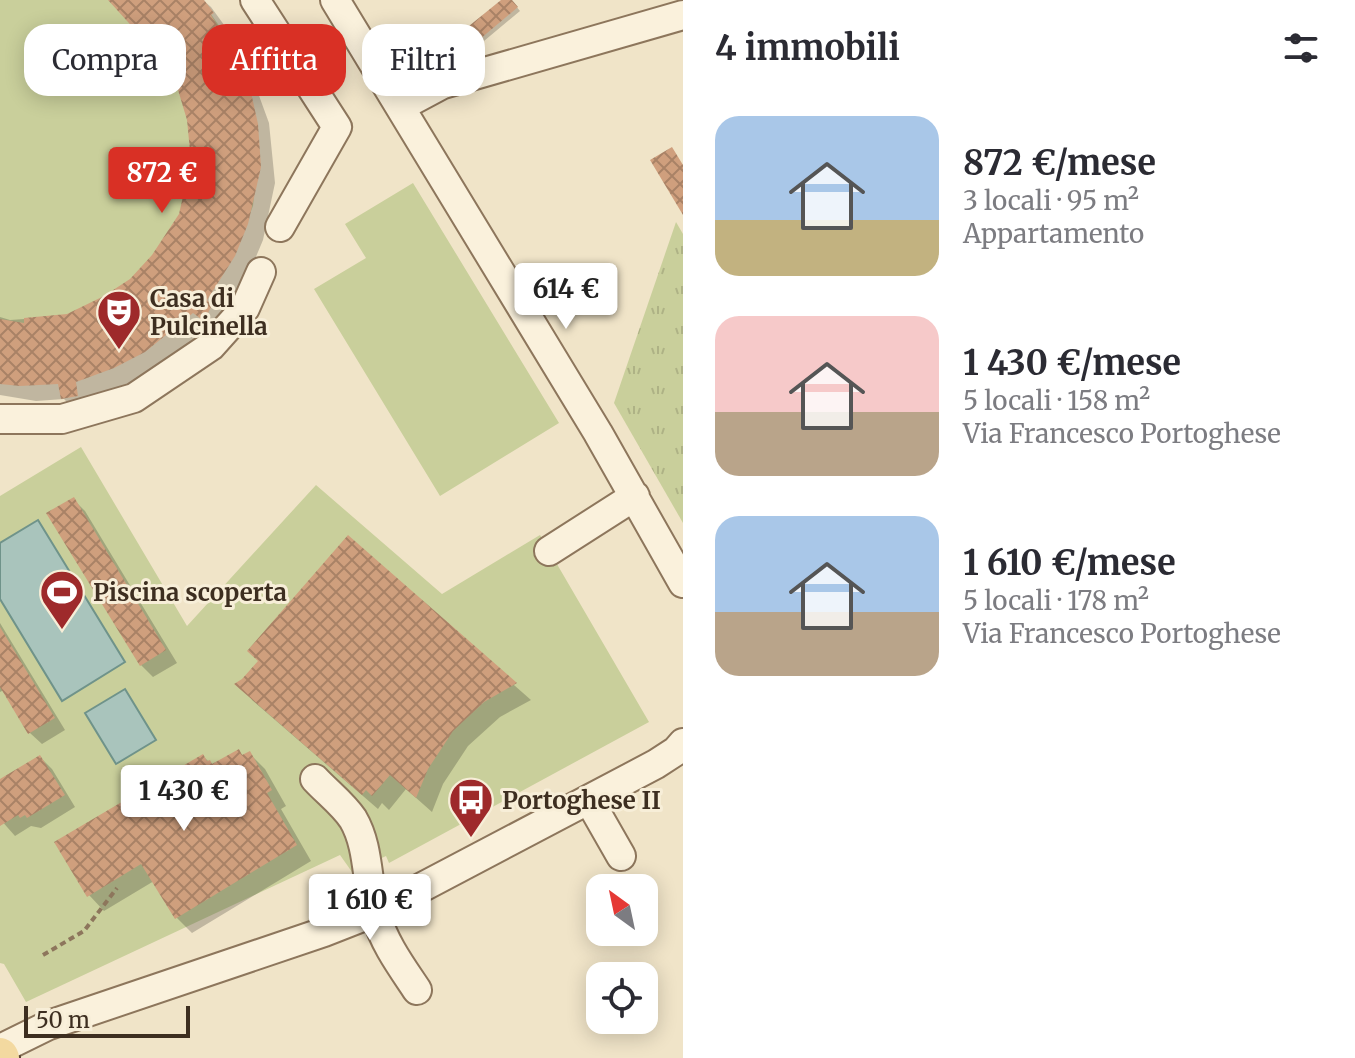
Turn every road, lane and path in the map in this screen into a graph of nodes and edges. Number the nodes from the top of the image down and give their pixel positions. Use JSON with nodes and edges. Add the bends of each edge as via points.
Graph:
{"nodes":[{"id":1,"x":255,"y":0,"type":"edge"},
{"id":2,"x":335,"y":0,"type":"edge"},
{"id":3,"x":683,"y":15,"type":"edge"},
{"id":4,"x":400,"y":107,"type":"junction"},
{"id":5,"x":280,"y":227,"type":"dead end"},
{"id":6,"x":261,"y":272,"type":"dead end"},
{"id":7,"x":0,"y":419,"type":"edge"},
{"id":8,"x":635,"y":496,"type":"junction"},
{"id":9,"x":549,"y":551,"type":"dead end"},
{"id":10,"x":683,"y":583,"type":"edge"},
{"id":11,"x":683,"y":743,"type":"edge"},
{"id":12,"x":315,"y":779,"type":"dead end"},
{"id":13,"x":589,"y":800,"type":"junction"},
{"id":14,"x":621,"y":856,"type":"dead end"},
{"id":15,"x":117,"y":888,"type":"dead end"},
{"id":16,"x":375,"y":912,"type":"junction"},
{"id":17,"x":43,"y":955,"type":"dead end"},
{"id":18,"x":417,"y":990,"type":"dead end"},
{"id":19,"x":0,"y":1049,"type":"edge"}],
"edges":[{"from":1,"to":5,"type":"street","via":[[337,127]]},
{"from":2,"to":4,"type":"street"},
{"from":3,"to":4,"type":"street","via":[[443,84]]},
{"from":4,"to":8,"type":"street"},
{"from":6,"to":7,"type":"street","via":[[245,308],[211,346],[134,398],[62,419]]},
{"from":8,"to":9,"type":"street"},
{"from":8,"to":10,"type":"street"},
{"from":11,"to":13,"type":"street"},
{"from":12,"to":16,"type":"street","via":[[357,828]]},
{"from":13,"to":14,"type":"street"},
{"from":13,"to":16,"type":"street"},
{"from":15,"to":17,"type":"path","via":[[84,931]]},
{"from":16,"to":18,"type":"street","via":[[386,941]]},
{"from":16,"to":19,"type":"street","via":[[49,1025]]}]}
